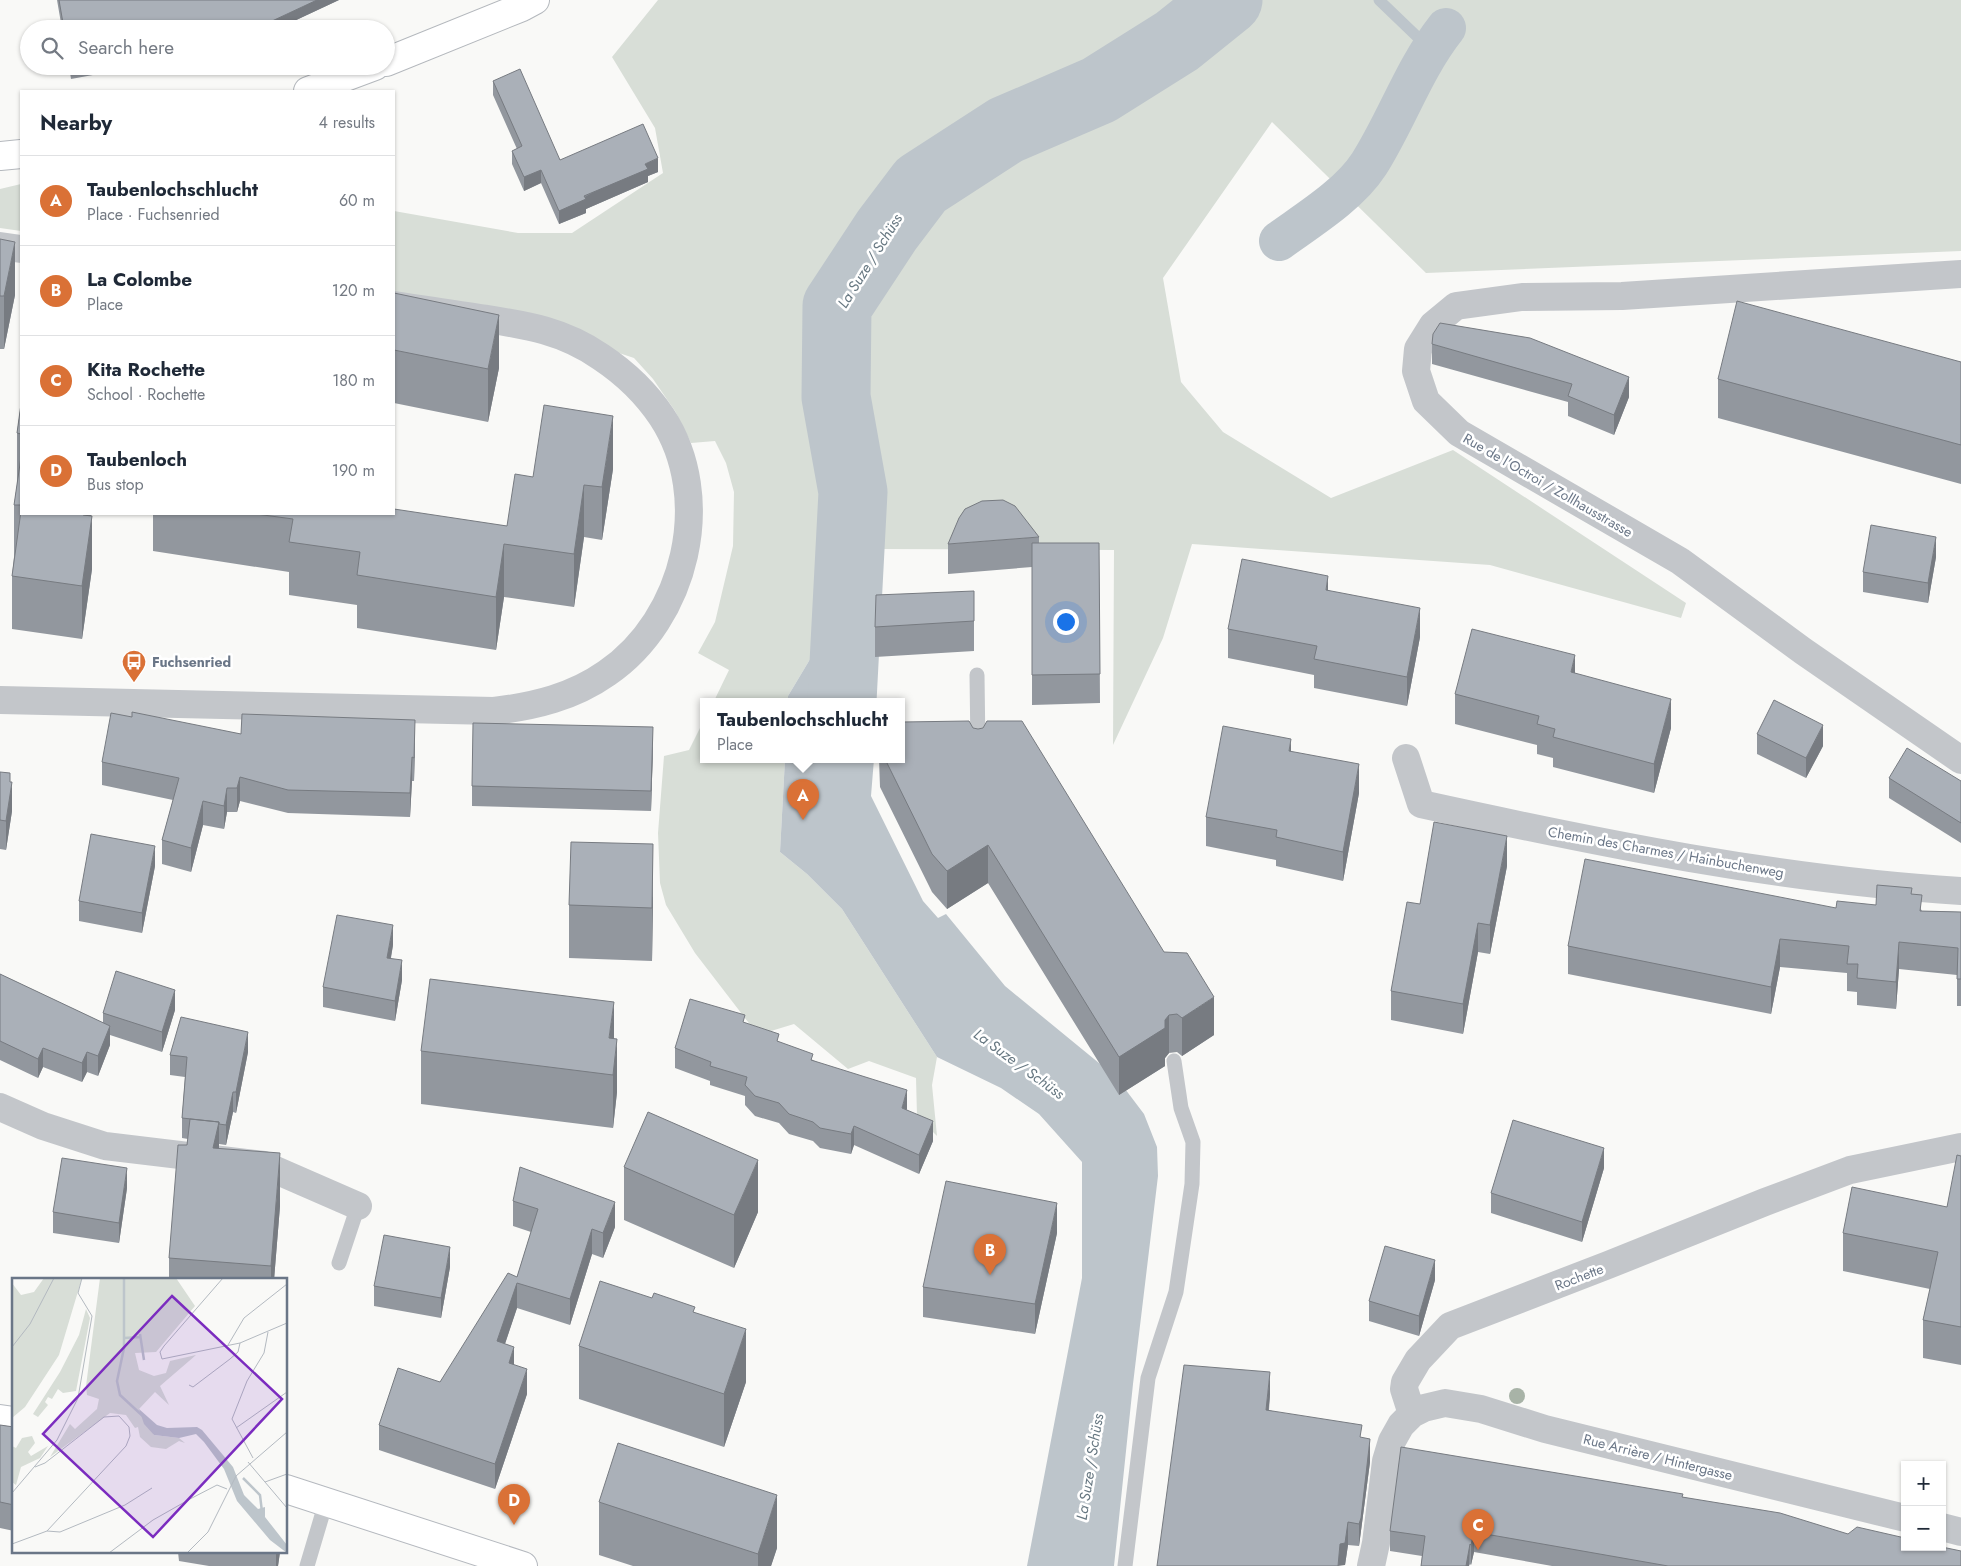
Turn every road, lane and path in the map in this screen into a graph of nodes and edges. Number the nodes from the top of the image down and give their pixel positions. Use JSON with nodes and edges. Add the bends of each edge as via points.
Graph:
{"nodes":[{"id":1,"x":535,"y":0,"type":"edge"},
{"id":2,"x":395,"y":58,"type":"edge"},
{"id":3,"x":351,"y":75,"type":"edge"},
{"id":4,"x":311,"y":90,"type":"edge"},
{"id":5,"x":20,"y":154,"type":"edge"},
{"id":6,"x":0,"y":156,"type":"edge"},
{"id":7,"x":0,"y":246,"type":"edge"},
{"id":8,"x":20,"y":249,"type":"edge"},
{"id":9,"x":1961,"y":274,"type":"edge"},
{"id":10,"x":395,"y":305,"type":"edge"},
{"id":11,"x":977,"y":675,"type":"dead end"},
{"id":12,"x":0,"y":700,"type":"edge"},
{"id":13,"x":978,"y":758,"type":"edge"},
{"id":14,"x":1406,"y":758,"type":"dead end"},
{"id":15,"x":1961,"y":760,"type":"edge"},
{"id":16,"x":1961,"y":891,"type":"edge"},
{"id":17,"x":1174,"y":1061,"type":"dead end"},
{"id":18,"x":0,"y":1107,"type":"edge"},
{"id":19,"x":1961,"y":1147,"type":"edge"},
{"id":20,"x":358,"y":1206,"type":"joint"},
{"id":21,"x":339,"y":1263,"type":"dead end"},
{"id":22,"x":1412,"y":1414,"type":"junction"},
{"id":23,"x":288,"y":1490,"type":"edge"},
{"id":24,"x":326,"y":1502,"type":"junction"},
{"id":25,"x":1901,"y":1517,"type":"edge"},
{"id":26,"x":1946,"y":1528,"type":"edge"},
{"id":27,"x":1961,"y":1532,"type":"edge"},
{"id":28,"x":307,"y":1566,"type":"edge"},
{"id":29,"x":523,"y":1566,"type":"edge"},
{"id":30,"x":1125,"y":1566,"type":"edge"},
{"id":31,"x":1371,"y":1566,"type":"edge"}],
"edges":[{"from":1,"to":2,"type":"main road"},
{"from":3,"to":4,"type":"main road"},
{"from":5,"to":6,"type":"main road"},
{"from":7,"to":8,"type":"street"},
{"from":9,"to":15,"type":"street","name":"Rue de l'Octroi / Zollhausstrasse","via":[[1622,296],[1522,297],[1456,306],[1433,326],[1418,350],[1416,371],[1426,401],[1459,433],[1680,561]]},
{"from":10,"to":12,"type":"street","via":[[533,326],[564,336],[600,356],[622,373],[644,393],[663,419],[683,465],[688,490],[688,534],[679,576],[669,601],[655,625],[634,650],[608,673],[557,699],[494,711]]},
{"from":11,"to":13,"type":"lane"},
{"from":14,"to":16,"type":"street","name":"Chemin des Charmes / Hainbuchenweg","via":[[1421,804],[1557,834],[1752,868],[1896,887]]},
{"from":17,"to":30,"type":"lane","via":[[1181,1108],[1193,1142],[1192,1184],[1176,1292],[1148,1378]]},
{"from":18,"to":20,"type":"street","via":[[43,1126],[105,1146],[264,1165]]},
{"from":19,"to":22,"type":"street","name":"Rochette","via":[[1850,1170],[1450,1326],[1418,1360],[1405,1382]]},
{"from":20,"to":21,"type":"lane"},
{"from":22,"to":25,"type":"street","name":"Rue Arrière / Hintergasse","via":[[1444,1403],[1460,1404],[1545,1429]]},
{"from":22,"to":31,"type":"street","via":[[1397,1431],[1388,1450]]},
{"from":23,"to":24,"type":"main road"},
{"from":24,"to":28,"type":"lane"},
{"from":24,"to":29,"type":"main road"},
{"from":26,"to":27,"type":"street"}]}
